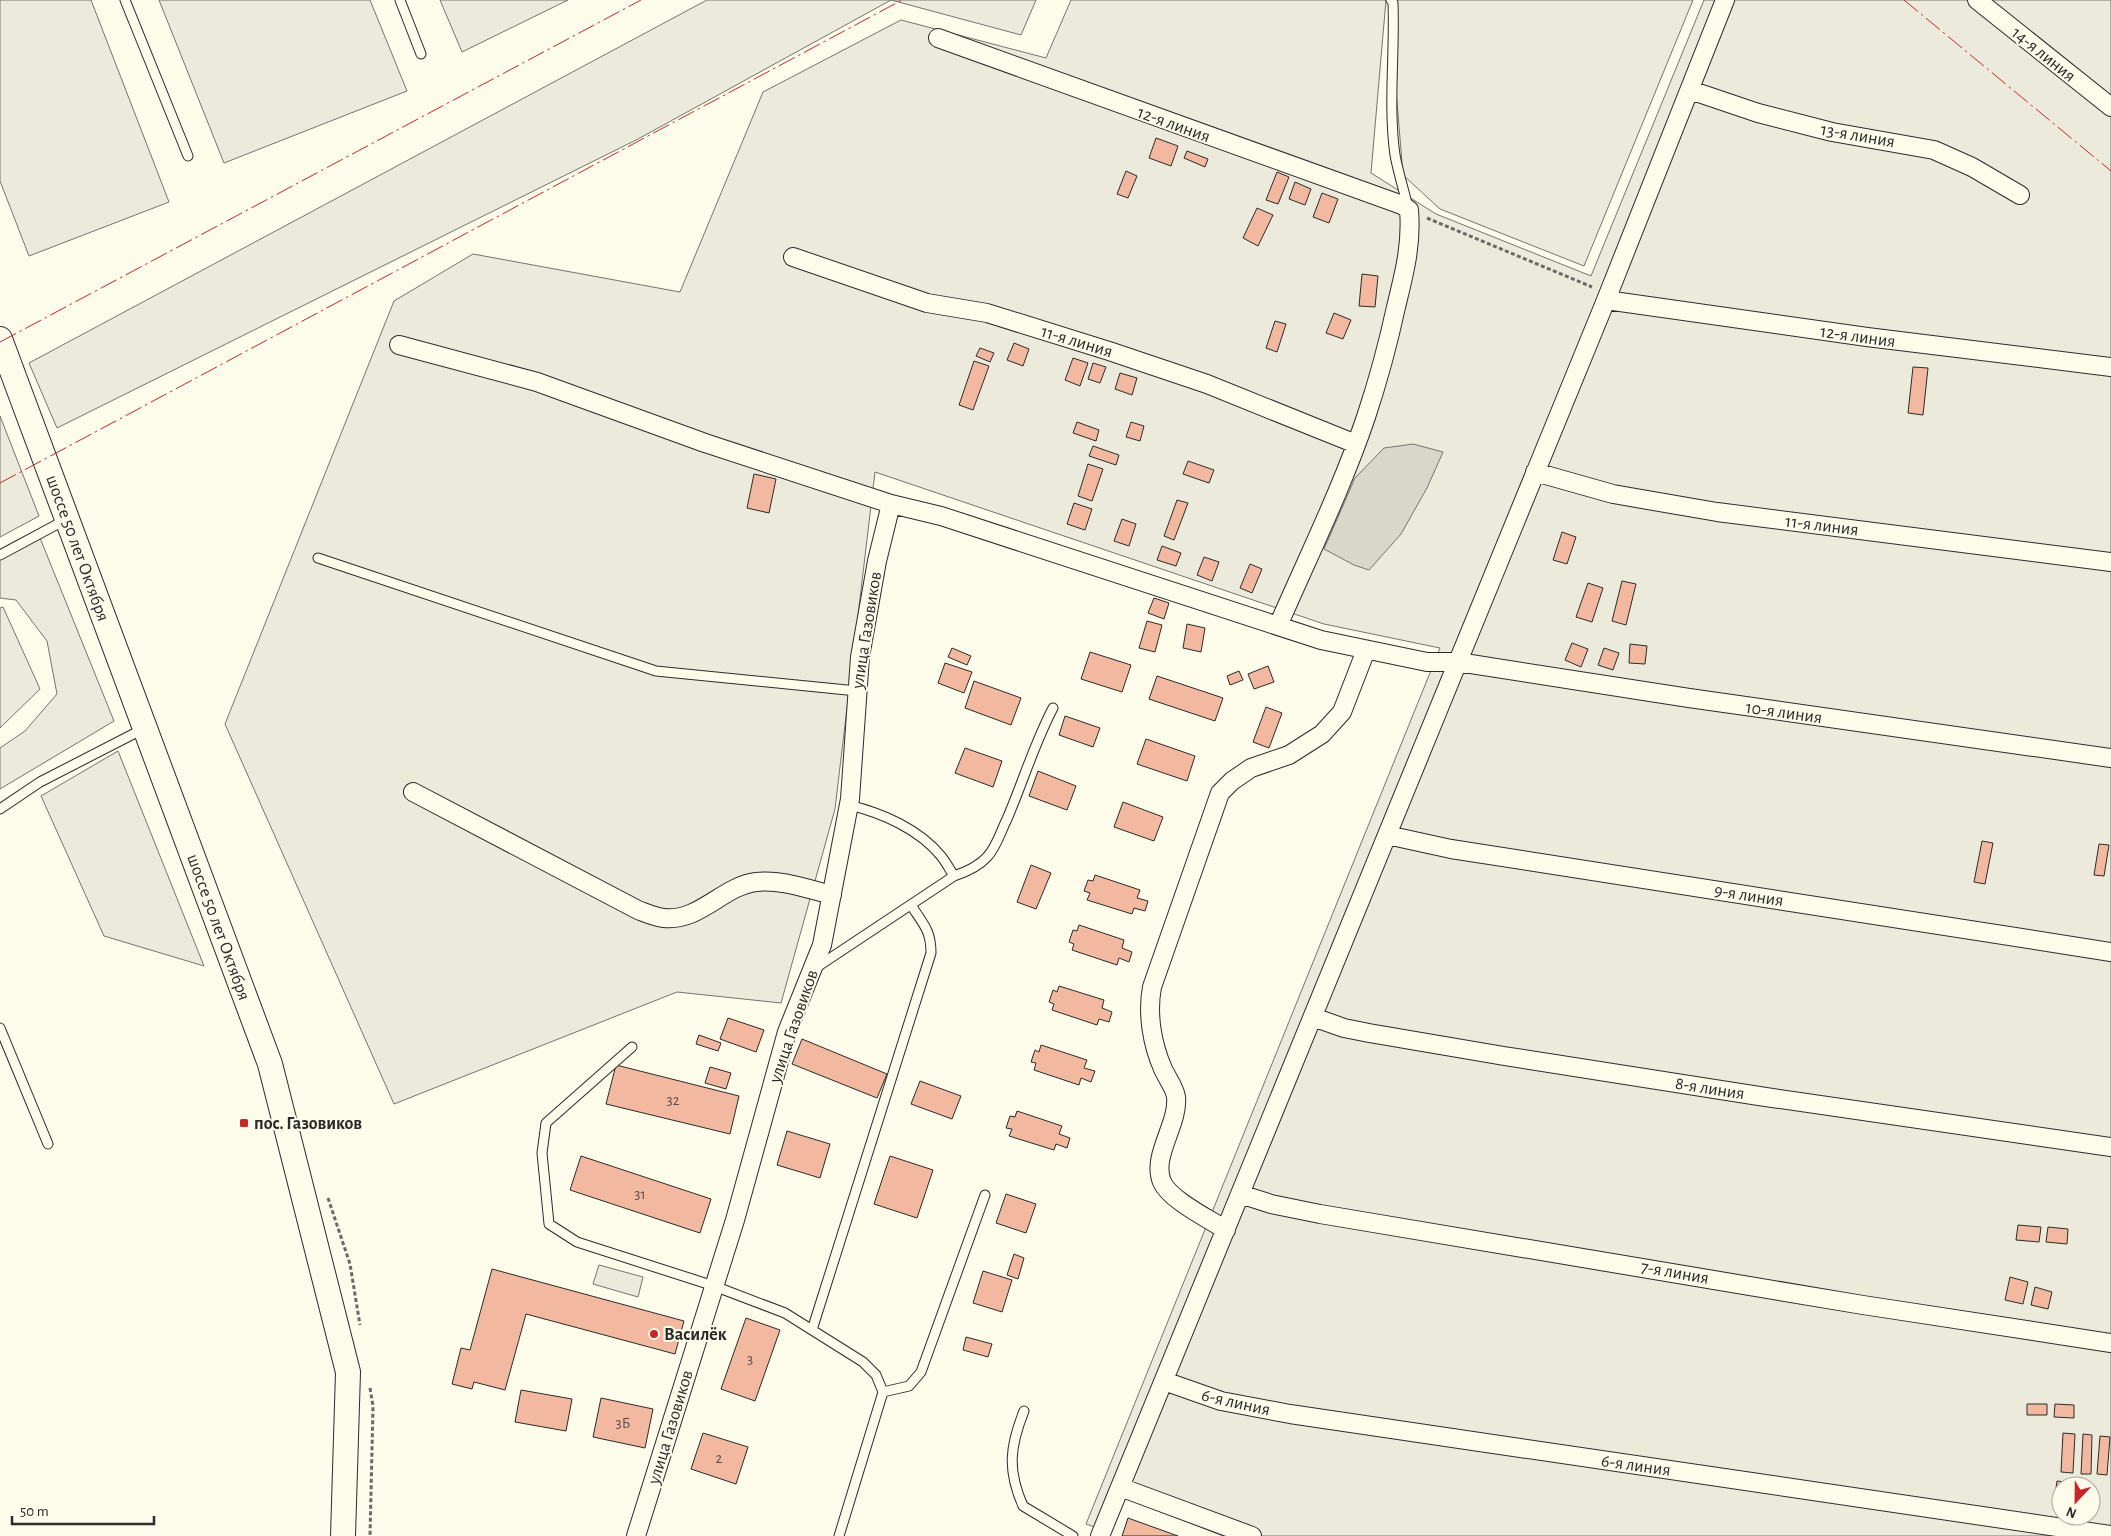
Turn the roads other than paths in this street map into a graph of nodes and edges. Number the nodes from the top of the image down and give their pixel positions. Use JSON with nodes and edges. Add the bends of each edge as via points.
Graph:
{"nodes":[{"id":1,"x":125,"y":0,"type":"edge"},
{"id":2,"x":400,"y":0,"type":"edge"},
{"id":3,"x":1391,"y":0,"type":"edge"},
{"id":4,"x":1726,"y":0,"type":"edge"},
{"id":5,"x":1977,"y":0,"type":"edge"},
{"id":6,"x":938,"y":38,"type":"dead end"},
{"id":7,"x":421,"y":54,"type":"dead end"},
{"id":8,"x":1690,"y":90,"type":"junction"},
{"id":9,"x":2111,"y":108,"type":"edge"},
{"id":10,"x":188,"y":156,"type":"dead end"},
{"id":11,"x":2020,"y":195,"type":"dead end"},
{"id":12,"x":1409,"y":210,"type":"junction"},
{"id":13,"x":792,"y":257,"type":"dead end"},
{"id":14,"x":1607,"y":297,"type":"junction"},
{"id":15,"x":0,"y":339,"type":"edge"},
{"id":16,"x":399,"y":345,"type":"dead end"},
{"id":17,"x":2111,"y":367,"type":"edge"},
{"id":18,"x":1356,"y":444,"type":"junction"},
{"id":19,"x":1535,"y":472,"type":"junction"},
{"id":20,"x":892,"y":504,"type":"junction"},
{"id":21,"x":67,"y":518,"type":"junction"},
{"id":22,"x":0,"y":555,"type":"edge"},
{"id":23,"x":318,"y":558,"type":"dead end"},
{"id":24,"x":2111,"y":562,"type":"edge"},
{"id":25,"x":1278,"y":626,"type":"junction"},
{"id":26,"x":1366,"y":650,"type":"junction"},
{"id":27,"x":1458,"y":662,"type":"junction"},
{"id":28,"x":857,"y":691,"type":"junction"},
{"id":29,"x":1053,"y":708,"type":"dead end"},
{"id":30,"x":145,"y":728,"type":"junction"},
{"id":31,"x":2111,"y":758,"type":"edge"},
{"id":32,"x":413,"y":792,"type":"dead end"},
{"id":33,"x":850,"y":805,"type":"junction"},
{"id":34,"x":0,"y":809,"type":"edge"},
{"id":35,"x":1387,"y":835,"type":"junction"},
{"id":36,"x":954,"y":876,"type":"junction"},
{"id":37,"x":832,"y":895,"type":"junction"},
{"id":38,"x":911,"y":905,"type":"junction"},
{"id":39,"x":2111,"y":952,"type":"edge"},
{"id":40,"x":811,"y":971,"type":"junction"},
{"id":41,"x":1313,"y":1017,"type":"junction"},
{"id":42,"x":0,"y":1028,"type":"edge"},
{"id":43,"x":632,"y":1047,"type":"dead end"},
{"id":44,"x":48,"y":1144,"type":"dead end"},
{"id":45,"x":2111,"y":1147,"type":"edge"},
{"id":46,"x":1240,"y":1194,"type":"junction"},
{"id":47,"x":985,"y":1195,"type":"dead end"},
{"id":48,"x":1226,"y":1230,"type":"junction"},
{"id":49,"x":714,"y":1286,"type":"junction"},
{"id":50,"x":812,"y":1330,"type":"junction"},
{"id":51,"x":2111,"y":1343,"type":"edge"},
{"id":52,"x":1164,"y":1381,"type":"junction"},
{"id":53,"x":883,"y":1392,"type":"junction"},
{"id":54,"x":1024,"y":1411,"type":"dead end"},
{"id":55,"x":1120,"y":1487,"type":"junction"},
{"id":56,"x":2111,"y":1535,"type":"edge"},
{"id":57,"x":343,"y":1536,"type":"edge"},
{"id":58,"x":636,"y":1536,"type":"edge"},
{"id":59,"x":838,"y":1536,"type":"edge"},
{"id":60,"x":1073,"y":1536,"type":"edge"},
{"id":61,"x":1100,"y":1536,"type":"edge"},
{"id":62,"x":1252,"y":1536,"type":"edge"}],
"edges":[{"from":1,"to":10,"type":"lane"},
{"from":2,"to":7,"type":"lane"},
{"from":3,"to":12,"type":"lane","via":[[1395,154]]},
{"from":4,"to":8,"type":"street"},
{"from":5,"to":9,"type":"street","name":"14-я линия"},
{"from":6,"to":12,"type":"street","name":"12-я линия"},
{"from":8,"to":11,"type":"street","name":"13-я линия","via":[[1758,114],[1832,132],[1934,150],[1972,167]]},
{"from":8,"to":14,"type":"street"},
{"from":12,"to":18,"type":"street","via":[[1411,232],[1406,266],[1388,342]]},
{"from":13,"to":18,"type":"street","name":"11-я линия","via":[[927,303],[987,313],[1109,351],[1207,384]]},
{"from":14,"to":17,"type":"street","name":"12-я линия","via":[[1867,337]]},
{"from":14,"to":19,"type":"street"},
{"from":15,"to":21,"type":"street","name":"шоссе 50 лет Октября"},
{"from":16,"to":20,"type":"street","name":"10-я линия","via":[[537,382],[705,443]]},
{"from":18,"to":25,"type":"street"},
{"from":19,"to":24,"type":"street","name":"11-я линия","via":[[1613,494],[1717,512]]},
{"from":19,"to":27,"type":"street"},
{"from":20,"to":25,"type":"street","name":"10-я линия","via":[[941,516]]},
{"from":20,"to":28,"type":"street","name":"улица Газовиков","via":[[877,561]]},
{"from":21,"to":22,"type":"lane"},
{"from":21,"to":30,"type":"street","name":"шоссе 50 лет Октября"},
{"from":23,"to":28,"type":"lane","via":[[656,671]]},
{"from":25,"to":26,"type":"street","name":"10-я линия"},
{"from":26,"to":27,"type":"street","name":"10-я линия","via":[[1427,662]]},
{"from":26,"to":48,"type":"street","via":[[1342,712],[1322,734],[1289,755],[1252,768],[1220,793],[1152,987],[1149,1018],[1162,1067],[1176,1096],[1175,1117],[1162,1150],[1162,1182],[1182,1202]]},
{"from":27,"to":31,"type":"street","name":"10-я линия"},
{"from":27,"to":35,"type":"street"},
{"from":28,"to":33,"type":"street","name":"улица Газовиков"},
{"from":29,"to":36,"type":"lane","via":[[988,857],[973,869]]},
{"from":30,"to":34,"type":"lane","via":[[40,782]]},
{"from":30,"to":57,"type":"street","name":"шоссе 50 лет Октября","via":[[270,1064],[348,1372]]},
{"from":32,"to":37,"type":"street","via":[[638,910],[664,918],[679,918],[755,882],[779,881]]},
{"from":33,"to":36,"type":"lane","via":[[885,816],[912,832],[941,856]]},
{"from":33,"to":37,"type":"street","name":"улица Газовиков"},
{"from":35,"to":39,"type":"street","name":"9-я линия","via":[[1451,849]]},
{"from":35,"to":41,"type":"street"},
{"from":36,"to":38,"type":"lane"},
{"from":37,"to":40,"type":"street","name":"улица Газовиков","via":[[822,945]]},
{"from":38,"to":40,"type":"lane"},
{"from":38,"to":50,"type":"lane","via":[[927,927],[931,953]]},
{"from":40,"to":49,"type":"street","name":"улица Газовиков","via":[[787,1032]]},
{"from":41,"to":45,"type":"street","name":"8-я линия","via":[[1352,1030],[1504,1056]]},
{"from":41,"to":46,"type":"street"},
{"from":42,"to":44,"type":"lane"},
{"from":43,"to":49,"type":"lane","via":[[546,1123],[542,1153],[550,1224],[577,1242]]},
{"from":46,"to":48,"type":"street"},
{"from":46,"to":51,"type":"street","name":"7-я линия","via":[[1320,1214]]},
{"from":47,"to":53,"type":"lane","via":[[921,1372],[909,1386]]},
{"from":48,"to":52,"type":"street"},
{"from":49,"to":50,"type":"lane","via":[[785,1313]]},
{"from":49,"to":58,"type":"street","name":"улица Газовиков"},
{"from":50,"to":53,"type":"lane","via":[[863,1362],[876,1374]]},
{"from":52,"to":55,"type":"street"},
{"from":52,"to":56,"type":"street","name":"6-я линия","via":[[1221,1401],[1290,1414]]},
{"from":53,"to":59,"type":"lane"},
{"from":54,"to":60,"type":"lane","via":[[1015,1434],[1011,1468],[1023,1506]]},
{"from":55,"to":61,"type":"street"},
{"from":55,"to":62,"type":"street"}]}
